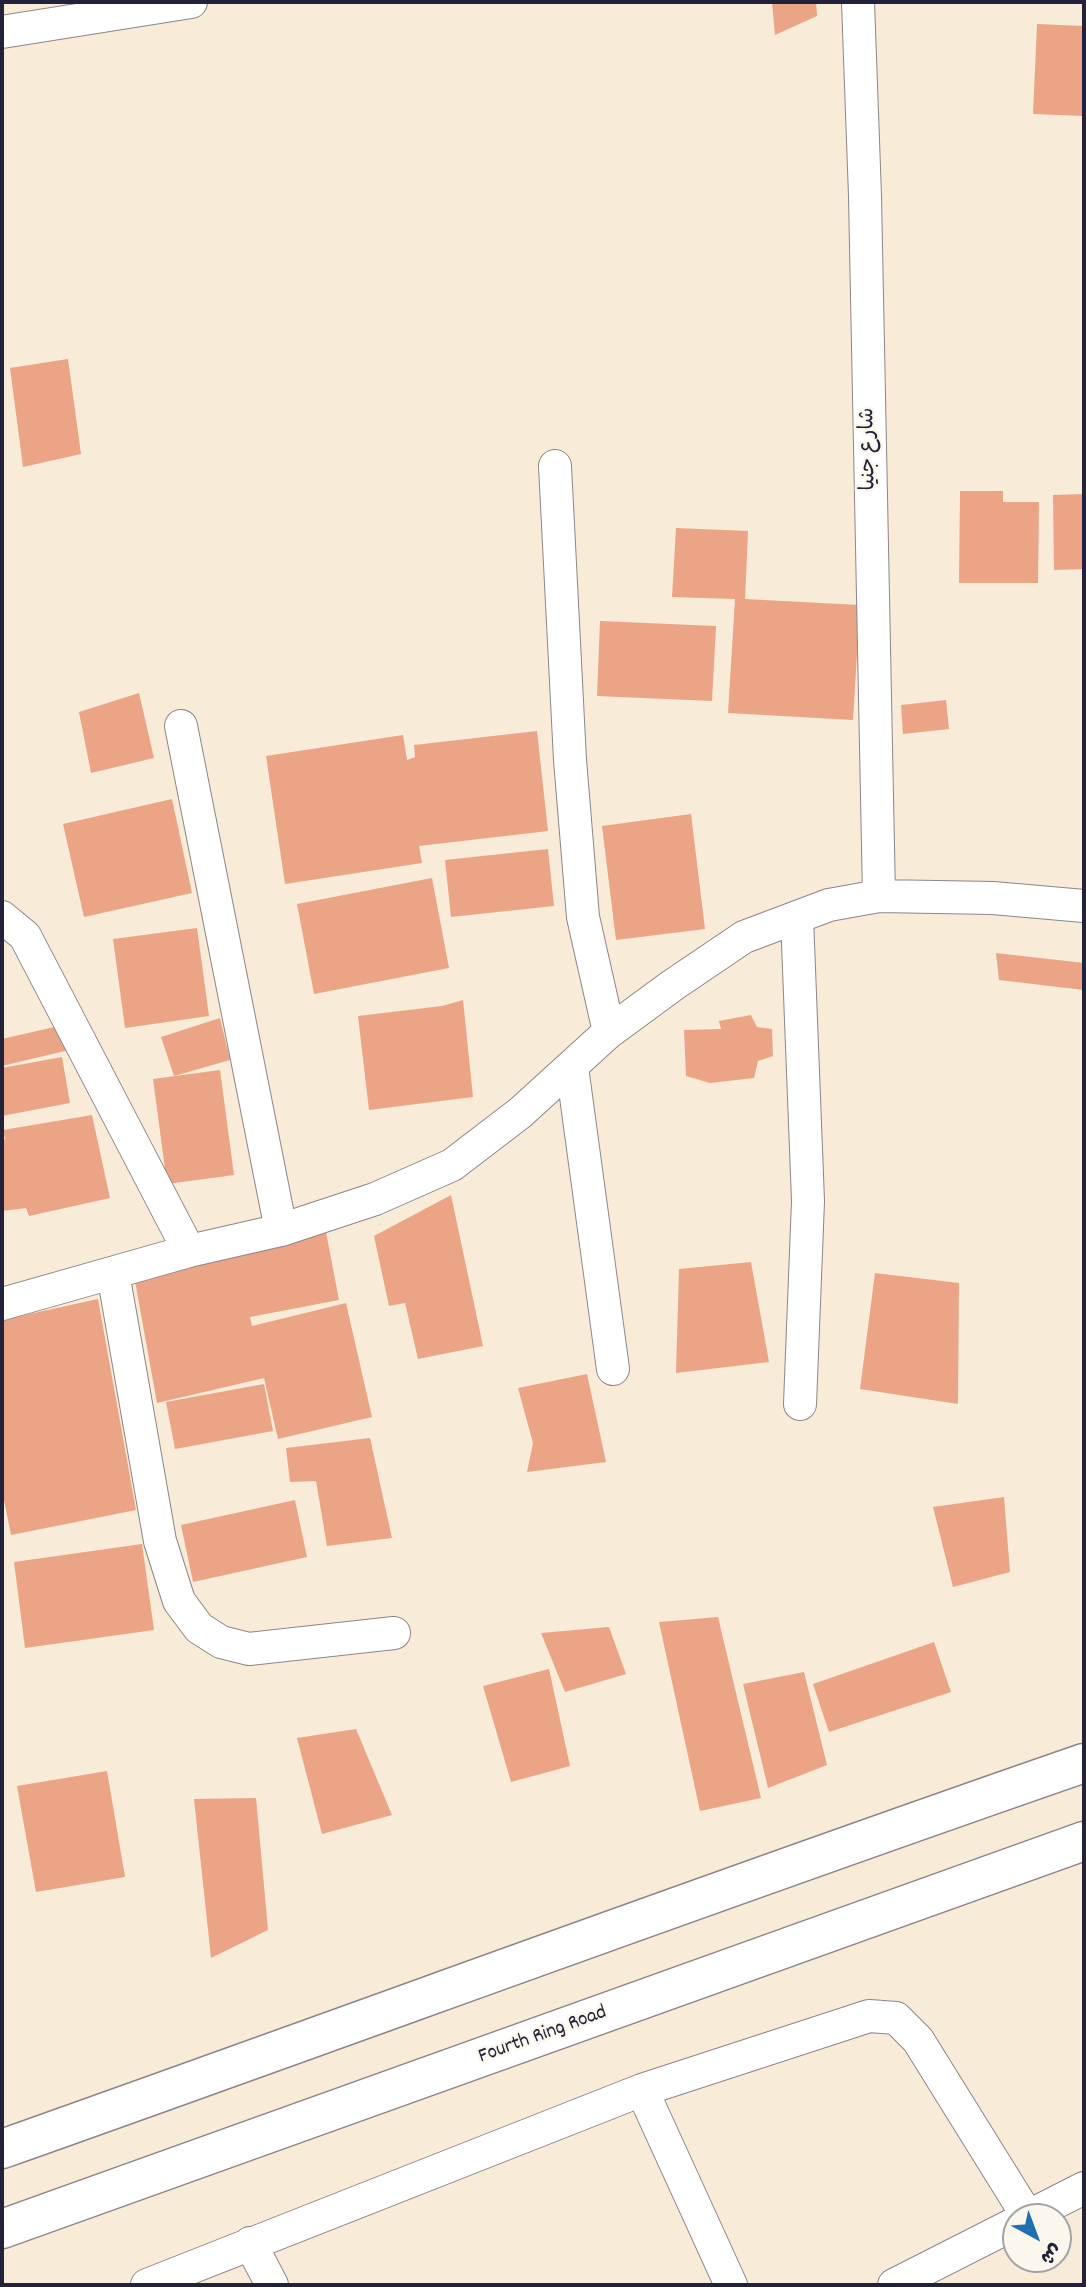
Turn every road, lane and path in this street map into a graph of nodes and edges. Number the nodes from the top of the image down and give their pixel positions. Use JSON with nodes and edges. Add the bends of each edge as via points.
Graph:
{"nodes":[{"id":1,"x":191,"y":2,"type":"edge"},
{"id":2,"x":858,"y":2,"type":"edge"},
{"id":3,"x":2,"y":32,"type":"edge"},
{"id":4,"x":555,"y":466,"type":"dead end"},
{"id":5,"x":181,"y":726,"type":"dead end"},
{"id":6,"x":879,"y":896,"type":"junction"},
{"id":7,"x":1084,"y":906,"type":"edge"},
{"id":8,"x":2,"y":917,"type":"edge"},
{"id":9,"x":797,"y":917,"type":"junction"},
{"id":10,"x":609,"y":1032,"type":"junction"},
{"id":11,"x":572,"y":1067,"type":"junction"},
{"id":12,"x":281,"y":1230,"type":"junction"},
{"id":13,"x":189,"y":1251,"type":"junction"},
{"id":14,"x":113,"y":1273,"type":"junction"},
{"id":15,"x":2,"y":1304,"type":"edge"},
{"id":16,"x":613,"y":1369,"type":"dead end"},
{"id":17,"x":800,"y":1404,"type":"dead end"},
{"id":18,"x":394,"y":1633,"type":"dead end"},
{"id":19,"x":1084,"y":1763,"type":"edge"},
{"id":20,"x":1084,"y":1842,"type":"edge"},
{"id":21,"x":642,"y":2090,"type":"junction"},
{"id":22,"x":2,"y":2149,"type":"edge"},
{"id":23,"x":1084,"y":2188,"type":"edge"},
{"id":24,"x":1019,"y":2203,"type":"edge"},
{"id":25,"x":1055,"y":2203,"type":"edge"},
{"id":26,"x":2,"y":2229,"type":"edge"},
{"id":27,"x":1002,"y":2230,"type":"edge"},
{"id":28,"x":250,"y":2243,"type":"junction"},
{"id":29,"x":146,"y":2285,"type":"edge"},
{"id":30,"x":272,"y":2285,"type":"edge"},
{"id":31,"x":731,"y":2285,"type":"edge"},
{"id":32,"x":894,"y":2285,"type":"edge"}],
"edges":[{"from":1,"to":3,"type":"street"},
{"from":2,"to":6,"type":"street","name":"شارع جنيا"},
{"from":4,"to":10,"type":"street","via":[[583,917]]},
{"from":5,"to":12,"type":"street"},
{"from":6,"to":7,"type":"street","via":[[993,898]]},
{"from":6,"to":9,"type":"street","via":[[829,905]]},
{"from":8,"to":13,"type":"street","via":[[25,936]]},
{"from":9,"to":10,"type":"street","via":[[744,937]]},
{"from":9,"to":17,"type":"street","via":[[808,1201]]},
{"from":10,"to":11,"type":"street"},
{"from":11,"to":12,"type":"street","via":[[452,1165],[374,1199]]},
{"from":11,"to":16,"type":"street"},
{"from":12,"to":13,"type":"street"},
{"from":13,"to":14,"type":"street"},
{"from":14,"to":15,"type":"street"},
{"from":14,"to":18,"type":"street","via":[[160,1541],[179,1601],[199,1628],[221,1642],[249,1649]]},
{"from":19,"to":22,"type":"main road"},
{"from":20,"to":26,"type":"main road","name":"Fourth Ring Road"},
{"from":21,"to":24,"type":"street","via":[[869,2016],[896,2018],[918,2040]]},
{"from":21,"to":28,"type":"street"},
{"from":21,"to":31,"type":"street"},
{"from":23,"to":25,"type":"street"},
{"from":27,"to":32,"type":"street"},
{"from":28,"to":29,"type":"street"},
{"from":28,"to":30,"type":"street"}]}
